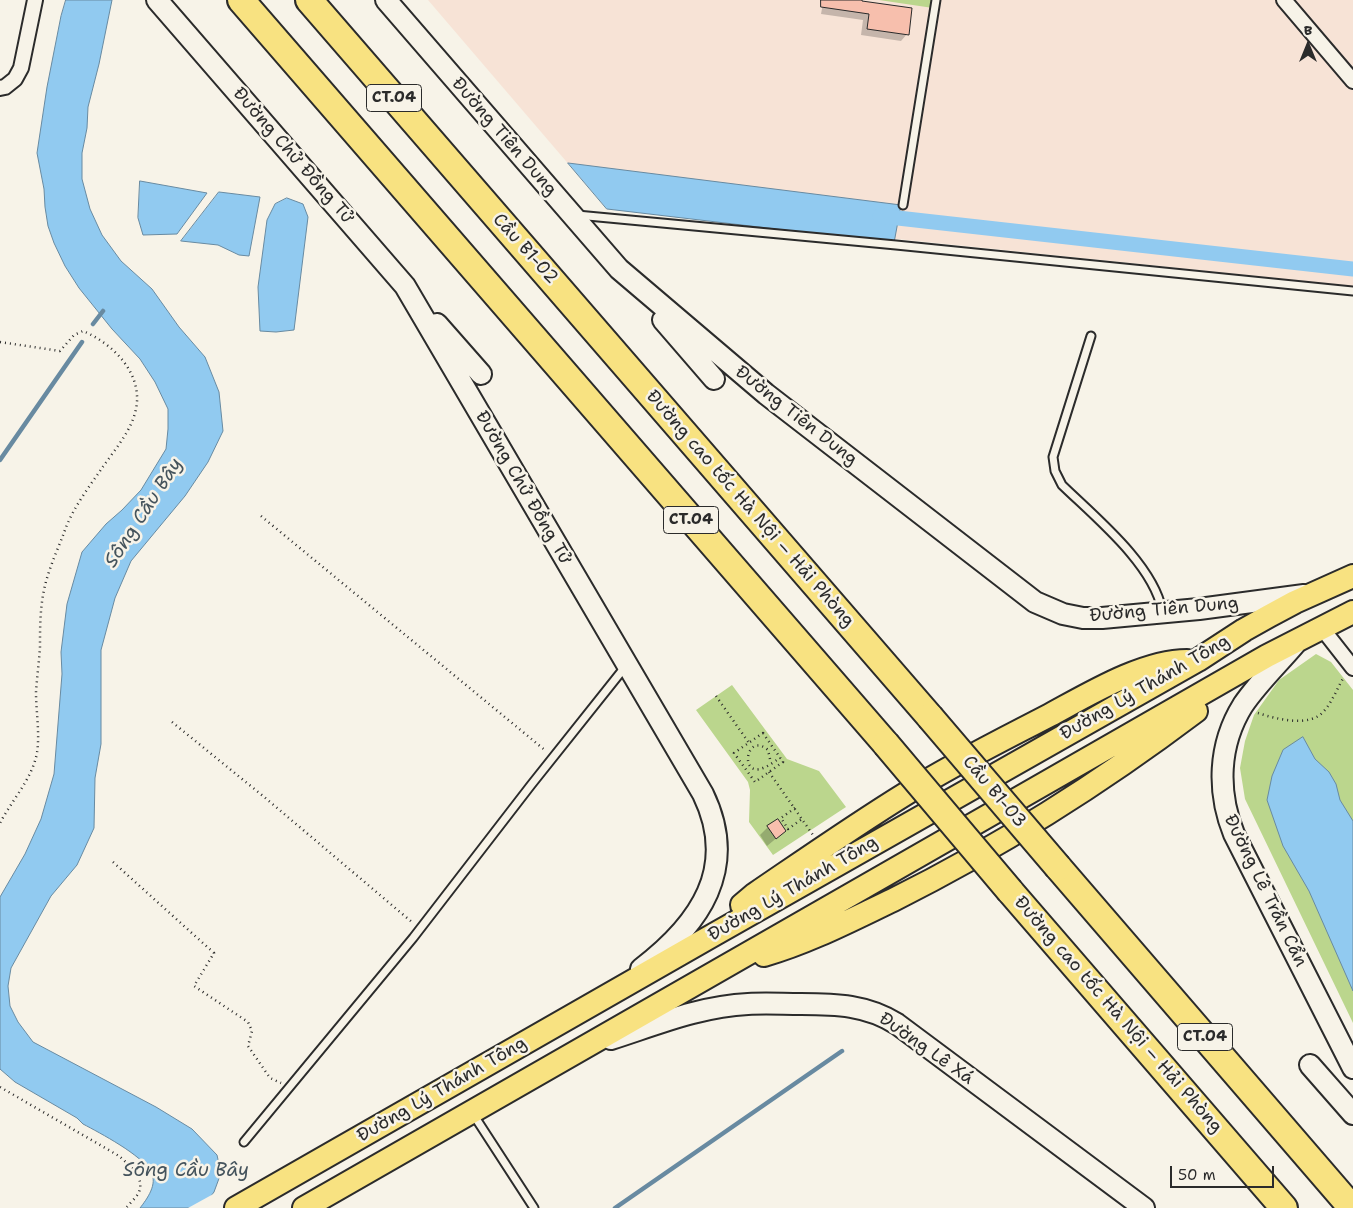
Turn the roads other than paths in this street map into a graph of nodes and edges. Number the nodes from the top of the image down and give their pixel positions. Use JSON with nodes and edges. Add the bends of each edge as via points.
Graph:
{"nodes":[{"id":1,"x":35,"y":0,"type":"edge"},
{"id":2,"x":157,"y":0,"type":"edge"},
{"id":3,"x":241,"y":0,"type":"edge"},
{"id":4,"x":309,"y":0,"type":"edge"},
{"id":5,"x":386,"y":0,"type":"edge"},
{"id":6,"x":936,"y":0,"type":"edge"},
{"id":7,"x":1284,"y":0,"type":"edge"},
{"id":8,"x":1353,"y":81,"type":"edge"},
{"id":9,"x":0,"y":88,"type":"edge"},
{"id":10,"x":902,"y":205,"type":"dead end"},
{"id":11,"x":572,"y":215,"type":"junction"},
{"id":12,"x":618,"y":269,"type":"junction"},
{"id":13,"x":405,"y":286,"type":"junction"},
{"id":14,"x":1353,"y":292,"type":"edge"},
{"id":15,"x":570,"y":301,"type":"joint"},
{"id":16,"x":1091,"y":336,"type":"dead end"},
{"id":17,"x":480,"y":374,"type":"dead end"},
{"id":18,"x":714,"y":379,"type":"dead end"},
{"id":19,"x":1353,"y":576,"type":"edge"},
{"id":20,"x":1314,"y":593,"type":"junction"},
{"id":21,"x":1353,"y":612,"type":"edge"},
{"id":22,"x":1162,"y":613,"type":"junction"},
{"id":23,"x":1321,"y":627,"type":"junction"},
{"id":24,"x":1301,"y":637,"type":"junction"},
{"id":25,"x":627,"y":665,"type":"junction"},
{"id":26,"x":1349,"y":672,"type":"edge"},
{"id":27,"x":930,"y":717,"type":"joint"},
{"id":28,"x":599,"y":1000,"type":"junction"},
{"id":29,"x":585,"y":1047,"type":"junction"},
{"id":30,"x":1310,"y":1065,"type":"dead end"},
{"id":31,"x":1353,"y":1068,"type":"edge"},
{"id":32,"x":454,"y":1083,"type":"junction"},
{"id":33,"x":472,"y":1112,"type":"junction"},
{"id":34,"x":1353,"y":1114,"type":"edge"},
{"id":35,"x":244,"y":1142,"type":"dead end"},
{"id":36,"x":236,"y":1208,"type":"edge"},
{"id":37,"x":304,"y":1208,"type":"edge"},
{"id":38,"x":534,"y":1208,"type":"edge"},
{"id":39,"x":1144,"y":1208,"type":"edge"},
{"id":40,"x":1284,"y":1208,"type":"edge"},
{"id":41,"x":1352,"y":1208,"type":"edge"}],
"edges":[{"from":1,"to":9,"type":"street","via":[[21,68],[14,79]]},
{"from":2,"to":13,"type":"main road","name":"Đường Chử Đồng Tử"},
{"from":3,"to":40,"type":"highway","name":"Đường cao tốc Hà Nội – Hải Phòng","number":"CT.04","bridge":true},
{"from":4,"to":15,"type":"highway","name":"Cầu B1-02","number":"CT.04"},
{"from":5,"to":11,"type":"main road","name":"Đường Tiên Dung"},
{"from":6,"to":10,"type":"lane"},
{"from":7,"to":8,"type":"street"},
{"from":11,"to":12,"type":"main road","name":"Đường Tiên Dung"},
{"from":11,"to":14,"type":"lane"},
{"from":12,"to":18,"type":"main road"},
{"from":12,"to":22,"type":"main road","name":"Đường Tiên Dung","via":[[766,394],[1035,602],[1063,614],[1084,618]]},
{"from":13,"to":17,"type":"main road"},
{"from":13,"to":25,"type":"main road","name":"Đường Chử Đồng Tử"},
{"from":15,"to":27,"type":"highway","name":"Đường cao tốc Hà Nội – Hải Phòng","number":"CT.04"},
{"from":16,"to":22,"type":"lane","via":[[1053,457],[1055,471],[1062,484],[1136,559],[1156,589]]},
{"from":19,"to":20,"type":"main road","name":"Đường Lý Thánh Tông"},
{"from":20,"to":22,"type":"main road","name":"Đường Tiên Dung"},
{"from":20,"to":28,"type":"main road","name":"Đường Lý Thánh Tông","via":[[1244,630],[1198,660],[1150,667],[1098,689],[916,787],[755,894],[714,934]]},
{"from":21,"to":23,"type":"main road","name":"Đường Lý Thánh Tông"},
{"from":23,"to":24,"type":"main road","name":"Đường Lý Thánh Tông"},
{"from":23,"to":26,"type":"street"},
{"from":24,"to":29,"type":"main road","name":"Đường Lý Thánh Tông","via":[[1234,674],[1207,703],[1129,758],[1069,799],[966,861],[867,912],[787,948],[729,964]]},
{"from":24,"to":31,"type":"main road","name":"Đường Lê Trần Cẩn","via":[[1258,686],[1237,717],[1223,758],[1222,789],[1234,834]]},
{"from":25,"to":28,"type":"main road","name":"Đường Chử Đồng Tử","via":[[708,804],[716,839],[716,861],[707,894],[689,924],[657,956]]},
{"from":25,"to":35,"type":"lane","via":[[420,929]]},
{"from":27,"to":41,"type":"highway","name":"Cầu B1-03","number":"CT.04","bridge":true},
{"from":28,"to":32,"type":"main road","name":"Đường Lý Thánh Tông"},
{"from":29,"to":33,"type":"main road","name":"Đường Lý Thánh Tông"},
{"from":29,"to":39,"type":"main road","name":"Đường Lê Xá","via":[[721,1007],[747,1004],[859,1007],[897,1024]]},
{"from":30,"to":34,"type":"main road"},
{"from":32,"to":33,"type":"main road"},
{"from":32,"to":36,"type":"main road","name":"Đường Lý Thánh Tông"},
{"from":33,"to":37,"type":"main road","name":"Đường Lý Thánh Tông"},
{"from":33,"to":38,"type":"lane"}]}
